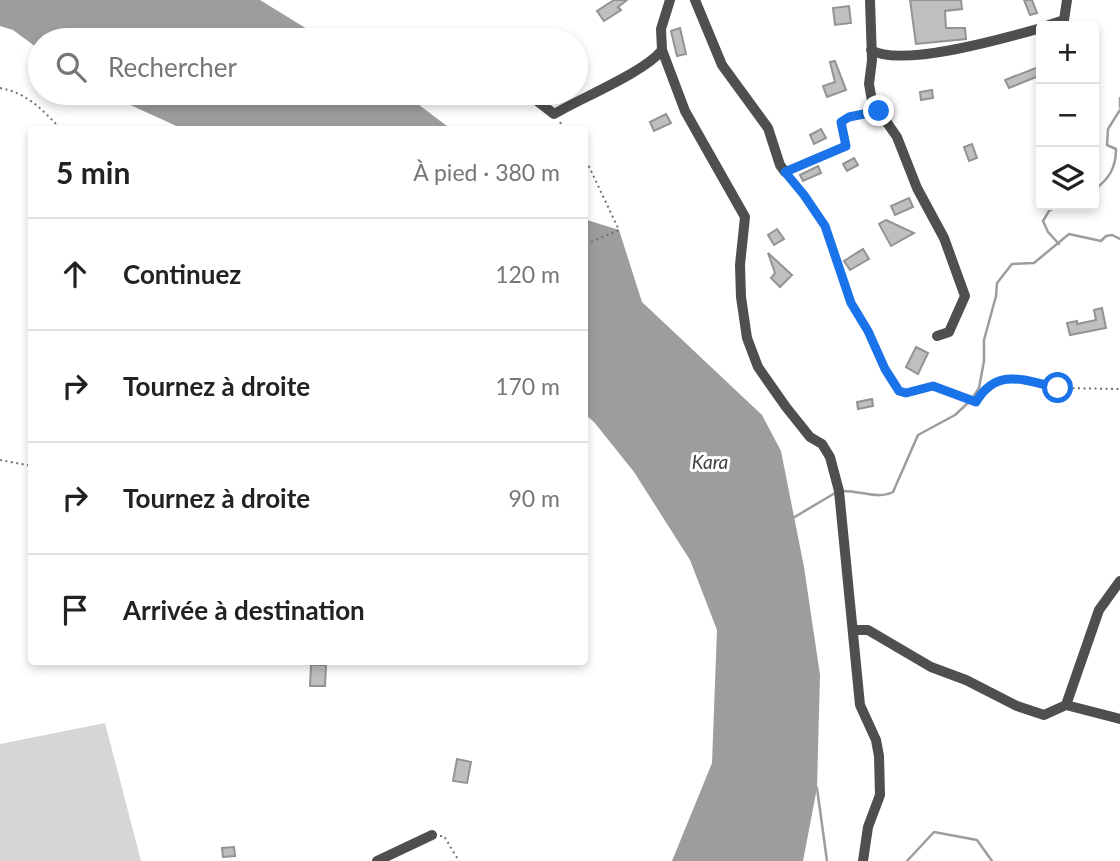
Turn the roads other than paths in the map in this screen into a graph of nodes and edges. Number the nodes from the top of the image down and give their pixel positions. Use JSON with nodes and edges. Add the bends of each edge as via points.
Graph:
{"nodes":[{"id":1,"x":670,"y":0,"type":"edge"},
{"id":2,"x":695,"y":0,"type":"edge"},
{"id":3,"x":870,"y":0,"type":"edge"},
{"id":4,"x":1067,"y":0,"type":"edge"},
{"id":5,"x":1061,"y":21,"type":"edge"},
{"id":6,"x":1036,"y":29,"type":"edge"},
{"id":7,"x":662,"y":50,"type":"junction"},
{"id":8,"x":871,"y":50,"type":"junction"},
{"id":9,"x":588,"y":96,"type":"edge"},
{"id":10,"x":542,"y":105,"type":"edge"},
{"id":11,"x":571,"y":105,"type":"edge"},
{"id":12,"x":785,"y":172,"type":"road end"},
{"id":13,"x":937,"y":336,"type":"dead end"},
{"id":14,"x":1120,"y":581,"type":"edge"},
{"id":15,"x":853,"y":630,"type":"junction"},
{"id":16,"x":1066,"y":705,"type":"junction"},
{"id":17,"x":1120,"y":719,"type":"edge"},
{"id":18,"x":432,"y":835,"type":"road end"},
{"id":19,"x":377,"y":861,"type":"edge"},
{"id":20,"x":863,"y":861,"type":"edge"}],
"edges":[{"from":1,"to":7,"type":"street","via":[[661,29]]},
{"from":2,"to":12,"type":"street","via":[[722,65],[768,128]]},
{"from":3,"to":8,"type":"street"},
{"from":4,"to":5,"type":"street"},
{"from":6,"to":8,"type":"street","via":[[922,54],[881,55]]},
{"from":7,"to":9,"type":"street","via":[[656,58]]},
{"from":7,"to":15,"type":"street","via":[[685,111],[746,217],[741,297],[747,338],[758,366],[810,438],[822,444],[830,457],[839,491]]},
{"from":8,"to":13,"type":"street","via":[[872,101],[897,137],[965,296],[949,332]]},
{"from":10,"to":11,"type":"street","via":[[554,114]]},
{"from":14,"to":16,"type":"street","via":[[1099,610]]},
{"from":15,"to":16,"type":"street","via":[[868,630],[931,667],[1017,706],[1044,715]]},
{"from":15,"to":20,"type":"street","via":[[860,705],[876,740],[880,772],[880,795],[868,827]]},
{"from":16,"to":17,"type":"street"},
{"from":18,"to":19,"type":"street"}]}
